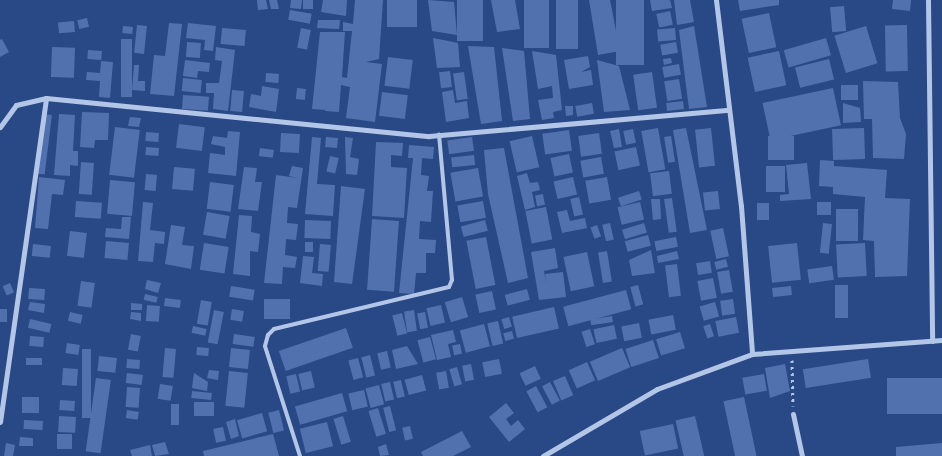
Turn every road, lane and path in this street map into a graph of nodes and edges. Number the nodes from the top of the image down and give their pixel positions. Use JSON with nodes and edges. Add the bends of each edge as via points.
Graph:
{"nodes":[{"id":1,"x":716,"y":0,"type":"edge"},
{"id":2,"x":928,"y":0,"type":"edge"},
{"id":3,"x":46,"y":98,"type":"junction"},
{"id":4,"x":729,"y":110,"type":"junction"},
{"id":5,"x":0,"y":127,"type":"edge"},
{"id":6,"x":439,"y":135,"type":"junction"},
{"id":7,"x":942,"y":340,"type":"edge"},
{"id":8,"x":932,"y":341,"type":"junction"},
{"id":9,"x":792,"y":352,"type":"junction"},
{"id":10,"x":752,"y":354,"type":"junction"},
{"id":11,"x":793,"y":414,"type":"joint"},
{"id":12,"x":0,"y":422,"type":"edge"},
{"id":13,"x":300,"y":456,"type":"edge"},
{"id":14,"x":543,"y":456,"type":"edge"},
{"id":15,"x":802,"y":456,"type":"edge"}],
"edges":[{"from":1,"to":4,"type":"street"},
{"from":2,"to":8,"type":"street"},
{"from":3,"to":5,"type":"street","via":[[16,106]]},
{"from":3,"to":6,"type":"street","via":[[174,114]]},
{"from":3,"to":12,"type":"street"},
{"from":4,"to":6,"type":"street"},
{"from":4,"to":10,"type":"street"},
{"from":6,"to":13,"type":"lane","via":[[452,280],[449,287],[274,329],[268,335],[266,346]]},
{"from":7,"to":8,"type":"street"},
{"from":8,"to":9,"type":"street"},
{"from":9,"to":10,"type":"street"},
{"from":9,"to":11,"type":"path"},
{"from":10,"to":14,"type":"street","via":[[657,389]]},
{"from":11,"to":15,"type":"street"}]}
